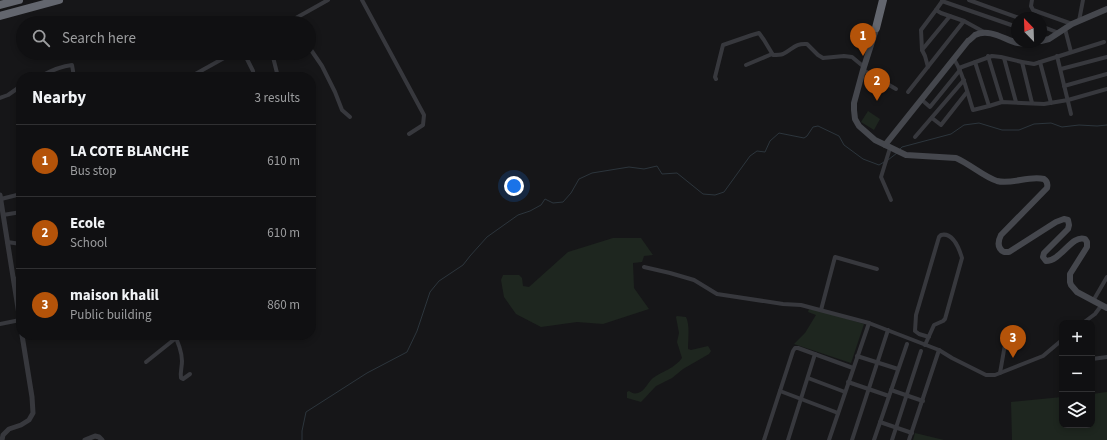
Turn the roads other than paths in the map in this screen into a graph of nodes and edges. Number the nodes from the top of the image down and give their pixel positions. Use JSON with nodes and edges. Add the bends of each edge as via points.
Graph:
{"nodes":[{"id":1,"x":19,"y":0,"type":"edge"},
{"id":2,"x":59,"y":0,"type":"edge"},
{"id":3,"x":328,"y":0,"type":"edge"},
{"id":4,"x":362,"y":0,"type":"edge"},
{"id":5,"x":887,"y":0,"type":"edge"},
{"id":6,"x":969,"y":0,"type":"edge"},
{"id":7,"x":1032,"y":0,"type":"edge"},
{"id":8,"x":1083,"y":0,"type":"edge"},
{"id":9,"x":880,"y":1,"type":"edge"},
{"id":10,"x":943,"y":1,"type":"edge"},
{"id":11,"x":0,"y":5,"type":"edge"},
{"id":12,"x":1107,"y":9,"type":"edge"},
{"id":13,"x":936,"y":10,"type":"junction"},
{"id":14,"x":1011,"y":15,"type":"edge"},
{"id":15,"x":0,"y":16,"type":"edge"},
{"id":16,"x":303,"y":16,"type":"edge"},
{"id":17,"x":950,"y":16,"type":"junction"},
{"id":18,"x":964,"y":21,"type":"junction"},
{"id":19,"x":1079,"y":22,"type":"junction"},
{"id":20,"x":1072,"y":24,"type":"junction"},
{"id":21,"x":1011,"y":25,"type":"edge"},
{"id":22,"x":876,"y":28,"type":"junction"},
{"id":23,"x":1047,"y":28,"type":"edge"},
{"id":24,"x":1065,"y":29,"type":"junction"},
{"id":25,"x":985,"y":33,"type":"junction"},
{"id":26,"x":1059,"y":33,"type":"junction"},
{"id":27,"x":1049,"y":39,"type":"edge"},
{"id":28,"x":872,"y":40,"type":"junction"},
{"id":29,"x":1011,"y":41,"type":"edge"},
{"id":30,"x":1104,"y":42,"type":"dead end"},
{"id":31,"x":922,"y":50,"type":"junction"},
{"id":32,"x":1071,"y":52,"type":"junction"},
{"id":33,"x":772,"y":54,"type":"junction"},
{"id":34,"x":988,"y":56,"type":"junction"},
{"id":35,"x":1057,"y":56,"type":"junction"},
{"id":36,"x":316,"y":57,"type":"edge"},
{"id":37,"x":1107,"y":57,"type":"edge"},
{"id":38,"x":1004,"y":58,"type":"junction"},
{"id":39,"x":220,"y":60,"type":"edge"},
{"id":40,"x":248,"y":60,"type":"edge"},
{"id":41,"x":274,"y":60,"type":"edge"},
{"id":42,"x":954,"y":60,"type":"junction"},
{"id":43,"x":975,"y":62,"type":"junction"},
{"id":44,"x":1022,"y":62,"type":"junction"},
{"id":45,"x":1040,"y":62,"type":"junction"},
{"id":46,"x":746,"y":65,"type":"dead end"},
{"id":47,"x":928,"y":66,"type":"junction"},
{"id":48,"x":864,"y":68,"type":"junction"},
{"id":49,"x":960,"y":69,"type":"junction"},
{"id":50,"x":1061,"y":70,"type":"junction"},
{"id":51,"x":48,"y":72,"type":"edge"},
{"id":52,"x":73,"y":72,"type":"edge"},
{"id":53,"x":199,"y":72,"type":"edge"},
{"id":54,"x":253,"y":72,"type":"edge"},
{"id":55,"x":277,"y":72,"type":"edge"},
{"id":56,"x":1107,"y":74,"type":"edge"},
{"id":57,"x":716,"y":79,"type":"dead end"},
{"id":58,"x":964,"y":80,"type":"junction"},
{"id":59,"x":1064,"y":86,"type":"junction"},
{"id":60,"x":16,"y":89,"type":"edge"},
{"id":61,"x":896,"y":89,"type":"dead end"},
{"id":62,"x":1107,"y":89,"type":"edge"},
{"id":63,"x":908,"y":92,"type":"dead end"},
{"id":64,"x":967,"y":92,"type":"junction"},
{"id":65,"x":0,"y":98,"type":"edge"},
{"id":66,"x":922,"y":100,"type":"junction"},
{"id":67,"x":1068,"y":100,"type":"junction"},
{"id":68,"x":1002,"y":102,"type":"junction"},
{"id":69,"x":1016,"y":102,"type":"junction"},
{"id":70,"x":1032,"y":103,"type":"junction"},
{"id":71,"x":1051,"y":103,"type":"junction"},
{"id":72,"x":989,"y":106,"type":"junction"},
{"id":73,"x":1071,"y":114,"type":"dead end"},
{"id":74,"x":350,"y":117,"type":"dead end"},
{"id":75,"x":932,"y":118,"type":"junction"},
{"id":76,"x":409,"y":134,"type":"dead end"},
{"id":77,"x":915,"y":137,"type":"dead end"},
{"id":78,"x":890,"y":149,"type":"junction"},
{"id":79,"x":16,"y":195,"type":"edge"},
{"id":80,"x":0,"y":197,"type":"edge"},
{"id":81,"x":891,"y":200,"type":"dead end"},
{"id":82,"x":16,"y":213,"type":"edge"},
{"id":83,"x":4,"y":215,"type":"junction"},
{"id":84,"x":8,"y":242,"type":"junction"},
{"id":85,"x":16,"y":243,"type":"edge"},
{"id":86,"x":644,"y":267,"type":"dead end"},
{"id":87,"x":877,"y":269,"type":"dead end"},
{"id":88,"x":1107,"y":278,"type":"edge"},
{"id":89,"x":14,"y":279,"type":"joint"},
{"id":90,"x":16,"y":293,"type":"edge"},
{"id":91,"x":1093,"y":301,"type":"junction"},
{"id":92,"x":1104,"y":307,"type":"edge"},
{"id":93,"x":821,"y":310,"type":"junction"},
{"id":94,"x":1087,"y":320,"type":"edge"},
{"id":95,"x":16,"y":321,"type":"edge"},
{"id":96,"x":869,"y":323,"type":"junction"},
{"id":97,"x":0,"y":324,"type":"edge"},
{"id":98,"x":888,"y":330,"type":"junction"},
{"id":99,"x":1007,"y":333,"type":"dead end"},
{"id":100,"x":929,"y":337,"type":"junction"},
{"id":101,"x":23,"y":340,"type":"edge"},
{"id":102,"x":172,"y":340,"type":"edge"},
{"id":103,"x":176,"y":340,"type":"edge"},
{"id":104,"x":1059,"y":343,"type":"edge"},
{"id":105,"x":907,"y":344,"type":"dead end"},
{"id":106,"x":925,"y":345,"type":"junction"},
{"id":107,"x":939,"y":350,"type":"junction"},
{"id":108,"x":921,"y":351,"type":"dead end"},
{"id":109,"x":815,"y":354,"type":"junction"},
{"id":110,"x":857,"y":356,"type":"junction"},
{"id":111,"x":1107,"y":357,"type":"edge"},
{"id":112,"x":1095,"y":359,"type":"edge"},
{"id":113,"x":146,"y":362,"type":"dead end"},
{"id":114,"x":877,"y":362,"type":"junction"},
{"id":115,"x":853,"y":368,"type":"junction"},
{"id":116,"x":898,"y":370,"type":"junction"},
{"id":117,"x":190,"y":374,"type":"dead end"},
{"id":118,"x":1000,"y":374,"type":"junction"},
{"id":119,"x":808,"y":378,"type":"junction"},
{"id":120,"x":848,"y":382,"type":"junction"},
{"id":121,"x":869,"y":390,"type":"junction"},
{"id":122,"x":891,"y":390,"type":"junction"},
{"id":123,"x":780,"y":391,"type":"junction"},
{"id":124,"x":845,"y":392,"type":"junction"},
{"id":125,"x":907,"y":395,"type":"junction"},
{"id":126,"x":889,"y":396,"type":"junction"},
{"id":127,"x":801,"y":399,"type":"junction"},
{"id":128,"x":923,"y":401,"type":"junction"},
{"id":129,"x":838,"y":413,"type":"junction"},
{"id":130,"x":880,"y":422,"type":"junction"},
{"id":131,"x":896,"y":427,"type":"junction"},
{"id":132,"x":912,"y":433,"type":"junction"},
{"id":133,"x":2,"y":440,"type":"edge"},
{"id":134,"x":86,"y":440,"type":"edge"},
{"id":135,"x":102,"y":440,"type":"edge"},
{"id":136,"x":764,"y":440,"type":"edge"},
{"id":137,"x":788,"y":440,"type":"edge"},
{"id":138,"x":829,"y":440,"type":"edge"},
{"id":139,"x":852,"y":440,"type":"edge"},
{"id":140,"x":874,"y":440,"type":"edge"},
{"id":141,"x":892,"y":440,"type":"edge"},
{"id":142,"x":910,"y":440,"type":"edge"}],
"edges":[{"from":1,"to":11,"type":"highway"},
{"from":2,"to":15,"type":"highway"},
{"from":3,"to":16,"type":"street"},
{"from":4,"to":76,"type":"street","via":[[424,115],[422,125]]},
{"from":5,"to":22,"type":"main road"},
{"from":6,"to":14,"type":"street"},
{"from":7,"to":20,"type":"street","via":[[1033,10]]},
{"from":8,"to":19,"type":"street"},
{"from":9,"to":22,"type":"highway"},
{"from":9,"to":28,"type":"main road"},
{"from":10,"to":13,"type":"street"},
{"from":10,"to":21,"type":"street"},
{"from":12,"to":19,"type":"main road"},
{"from":13,"to":17,"type":"street"},
{"from":13,"to":31,"type":"street","via":[[920,30]]},
{"from":17,"to":18,"type":"street"},
{"from":17,"to":31,"type":"street"},
{"from":18,"to":25,"type":"street"},
{"from":18,"to":47,"type":"street"},
{"from":19,"to":20,"type":"main road"},
{"from":20,"to":24,"type":"main road"},
{"from":22,"to":28,"type":"main road"},
{"from":23,"to":26,"type":"street"},
{"from":24,"to":26,"type":"main road"},
{"from":24,"to":32,"type":"street"},
{"from":25,"to":29,"type":"main road"},
{"from":25,"to":42,"type":"main road","via":[[976,35],[968,41]]},
{"from":26,"to":27,"type":"main road"},
{"from":28,"to":48,"type":"main road"},
{"from":30,"to":32,"type":"street"},
{"from":31,"to":47,"type":"street"},
{"from":32,"to":35,"type":"street"},
{"from":33,"to":46,"type":"street"},
{"from":33,"to":48,"type":"street","via":[[782,55],[801,43],[808,44],[823,58],[852,57]]},
{"from":33,"to":57,"type":"street","via":[[759,34],[723,45]]},
{"from":34,"to":38,"type":"street"},
{"from":34,"to":43,"type":"street"},
{"from":34,"to":68,"type":"street"},
{"from":35,"to":45,"type":"street"},
{"from":35,"to":50,"type":"street"},
{"from":36,"to":74,"type":"street","via":[[336,92],[342,110]]},
{"from":37,"to":50,"type":"street"},
{"from":38,"to":44,"type":"street"},
{"from":38,"to":69,"type":"street"},
{"from":39,"to":53,"type":"street"},
{"from":40,"to":54,"type":"street"},
{"from":41,"to":55,"type":"street"},
{"from":42,"to":49,"type":"street"},
{"from":42,"to":66,"type":"main road"},
{"from":43,"to":49,"type":"street"},
{"from":43,"to":72,"type":"street"},
{"from":44,"to":45,"type":"street"},
{"from":44,"to":70,"type":"street"},
{"from":45,"to":71,"type":"street"},
{"from":47,"to":63,"type":"street"},
{"from":48,"to":61,"type":"street"},
{"from":48,"to":78,"type":"main road","via":[[854,103],[855,119],[863,130]]},
{"from":49,"to":58,"type":"street"},
{"from":49,"to":66,"type":"street","via":[[930,107]]},
{"from":50,"to":59,"type":"street"},
{"from":51,"to":52,"type":"street","via":[[65,65],[72,65]]},
{"from":56,"to":59,"type":"street"},
{"from":58,"to":64,"type":"street"},
{"from":58,"to":75,"type":"street"},
{"from":59,"to":67,"type":"street"},
{"from":60,"to":65,"type":"street"},
{"from":62,"to":67,"type":"street"},
{"from":64,"to":72,"type":"street","via":[[973,110]]},
{"from":64,"to":75,"type":"street","via":[[941,125]]},
{"from":66,"to":78,"type":"main road"},
{"from":67,"to":71,"type":"street"},
{"from":67,"to":73,"type":"street"},
{"from":68,"to":69,"type":"street"},
{"from":68,"to":72,"type":"street"},
{"from":69,"to":70,"type":"street"},
{"from":70,"to":71,"type":"street"},
{"from":75,"to":77,"type":"street"},
{"from":78,"to":81,"type":"street","via":[[880,177]]},
{"from":78,"to":91,"type":"main road","via":[[906,155],[956,158],[997,181],[1044,179],[1048,184],[1047,188],[1001,235],[999,248],[1009,252],[1056,222],[1068,220],[1068,229],[1043,257],[1046,261],[1054,260],[1078,239],[1086,240],[1087,247],[1070,274],[1070,282],[1077,292]]},
{"from":79,"to":80,"type":"street"},
{"from":80,"to":83,"type":"street"},
{"from":82,"to":83,"type":"street"},
{"from":83,"to":84,"type":"street"},
{"from":84,"to":85,"type":"street"},
{"from":84,"to":89,"type":"street"},
{"from":86,"to":93,"type":"street","via":[[694,280],[717,294]]},
{"from":87,"to":93,"type":"street","via":[[836,257]]},
{"from":88,"to":91,"type":"street"},
{"from":89,"to":90,"type":"street"},
{"from":91,"to":92,"type":"main road"},
{"from":92,"to":94,"type":"street"},
{"from":93,"to":96,"type":"street"},
{"from":95,"to":97,"type":"street"},
{"from":96,"to":98,"type":"street"},
{"from":96,"to":110,"type":"street"},
{"from":98,"to":106,"type":"street"},
{"from":98,"to":114,"type":"street"},
{"from":99,"to":118,"type":"street"},
{"from":100,"to":100,"type":"street","via":[[934,325],[945,319],[962,258],[952,238],[946,234],[938,237],[916,315],[915,331]]},
{"from":100,"to":106,"type":"street"},
{"from":101,"to":133,"type":"street","via":[[33,413],[29,420],[9,429]]},
{"from":102,"to":113,"type":"street"},
{"from":103,"to":117,"type":"street","via":[[182,361],[182,378]]},
{"from":104,"to":118,"type":"street","via":[[1043,356]]},
{"from":105,"to":116,"type":"street"},
{"from":106,"to":107,"type":"street"},
{"from":107,"to":118,"type":"street","via":[[986,375]]},
{"from":107,"to":128,"type":"street"},
{"from":108,"to":125,"type":"street"},
{"from":109,"to":115,"type":"street"},
{"from":109,"to":119,"type":"street"},
{"from":109,"to":123,"type":"street","via":[[794,349]]},
{"from":110,"to":114,"type":"street"},
{"from":110,"to":115,"type":"street"},
{"from":111,"to":112,"type":"street"},
{"from":114,"to":116,"type":"street"},
{"from":114,"to":121,"type":"street"},
{"from":115,"to":120,"type":"street"},
{"from":116,"to":122,"type":"street"},
{"from":119,"to":124,"type":"street"},
{"from":119,"to":127,"type":"street"},
{"from":120,"to":121,"type":"street"},
{"from":120,"to":124,"type":"street"},
{"from":121,"to":126,"type":"street"},
{"from":121,"to":139,"type":"street"},
{"from":122,"to":125,"type":"street"},
{"from":122,"to":126,"type":"street"},
{"from":123,"to":127,"type":"street"},
{"from":123,"to":136,"type":"street"},
{"from":124,"to":129,"type":"street"},
{"from":125,"to":128,"type":"street"},
{"from":125,"to":131,"type":"street"},
{"from":126,"to":130,"type":"street"},
{"from":127,"to":129,"type":"street"},
{"from":127,"to":137,"type":"street"},
{"from":128,"to":132,"type":"street"},
{"from":129,"to":138,"type":"street"},
{"from":130,"to":131,"type":"street"},
{"from":130,"to":140,"type":"street"},
{"from":131,"to":132,"type":"street"},
{"from":131,"to":141,"type":"street"},
{"from":132,"to":142,"type":"street"},
{"from":134,"to":135,"type":"street","via":[[95,436]]}]}
